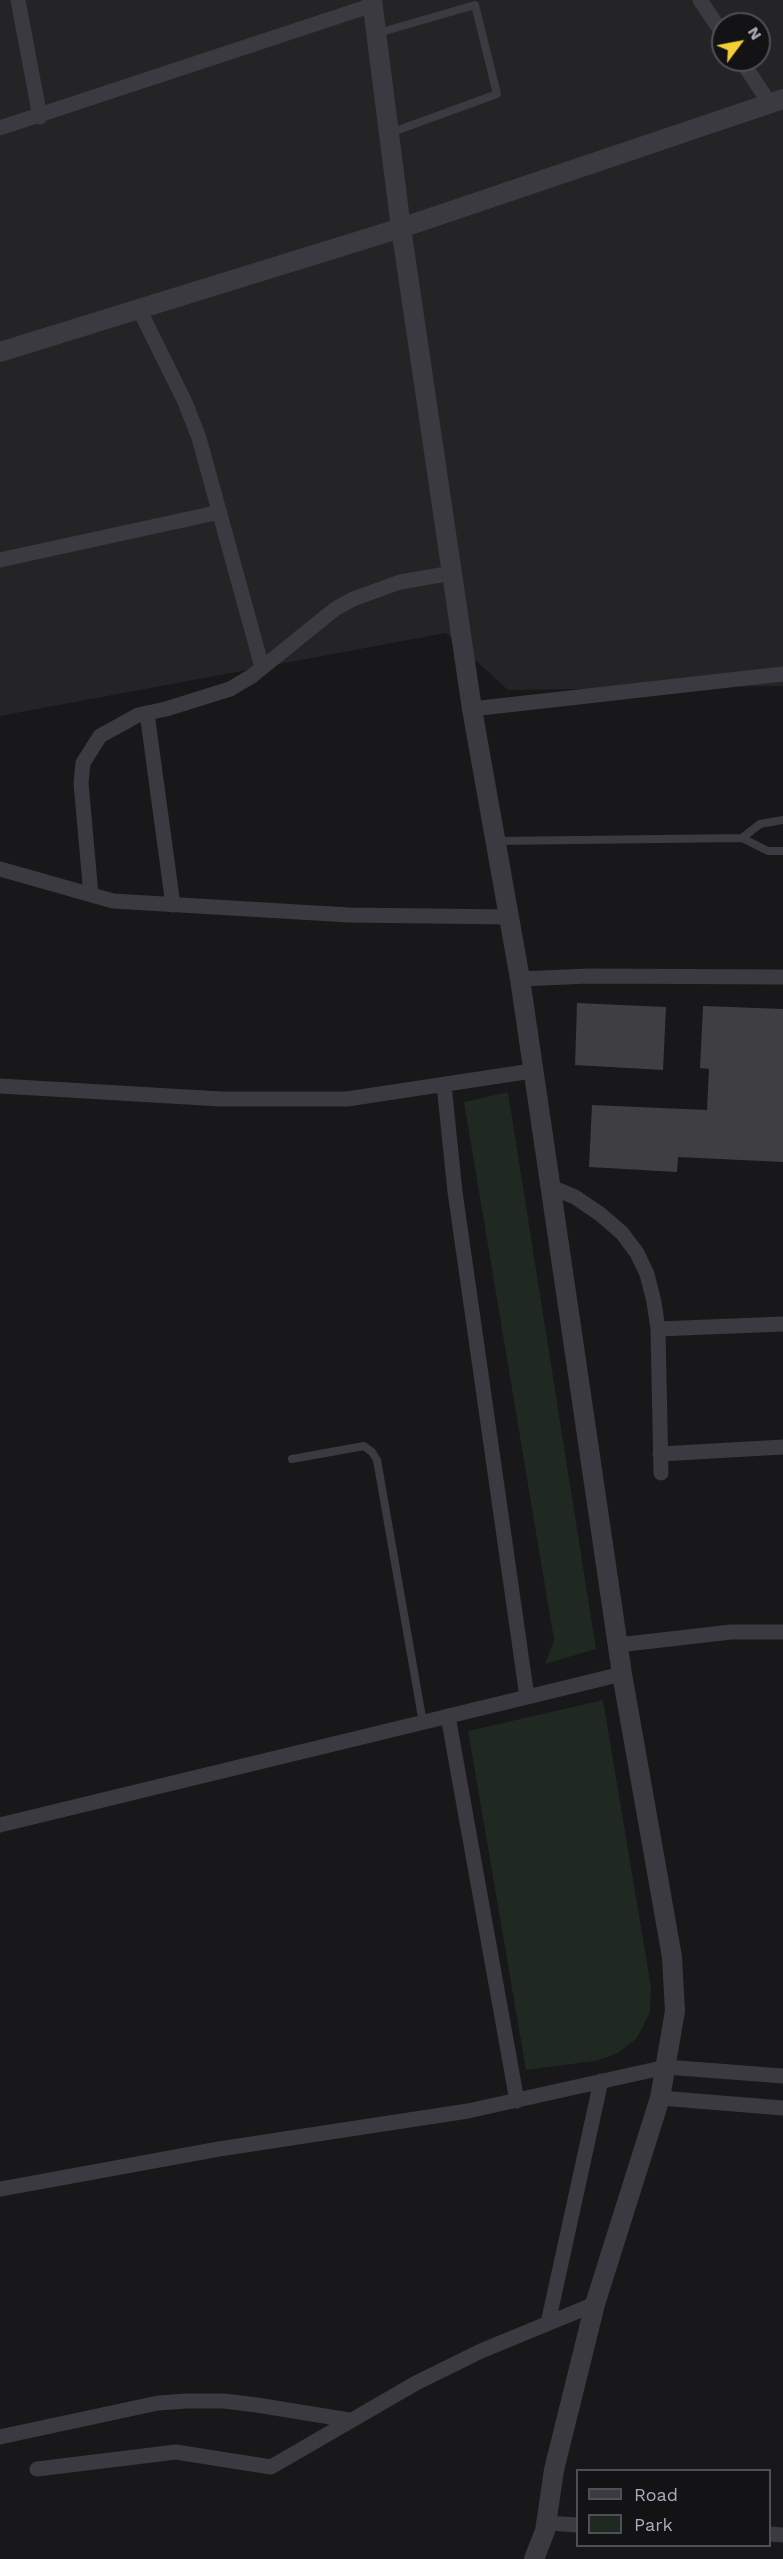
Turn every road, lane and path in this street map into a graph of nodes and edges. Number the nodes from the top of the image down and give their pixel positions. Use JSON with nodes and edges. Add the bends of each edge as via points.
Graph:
{"nodes":[{"id":1,"x":18,"y":0,"type":"edge"},
{"id":2,"x":700,"y":0,"type":"edge"},
{"id":3,"x":372,"y":2,"type":"edge"},
{"id":4,"x":711,"y":16,"type":"edge"},
{"id":5,"x":376,"y":33,"type":"junction"},
{"id":6,"x":752,"y":72,"type":"edge"},
{"id":7,"x":777,"y":101,"type":"edge"},
{"id":8,"x":40,"y":117,"type":"junction"},
{"id":9,"x":0,"y":128,"type":"edge"},
{"id":10,"x":389,"y":133,"type":"junction"},
{"id":11,"x":401,"y":228,"type":"junction"},
{"id":12,"x":139,"y":309,"type":"junction"},
{"id":13,"x":0,"y":352,"type":"edge"},
{"id":14,"x":220,"y":512,"type":"junction"},
{"id":15,"x":0,"y":560,"type":"edge"},
{"id":16,"x":452,"y":573,"type":"junction"},
{"id":17,"x":262,"y":668,"type":"junction"},
{"id":18,"x":783,"y":674,"type":"edge"},
{"id":19,"x":472,"y":709,"type":"junction"},
{"id":20,"x":147,"y":713,"type":"junction"},
{"id":21,"x":783,"y":820,"type":"edge"},
{"id":22,"x":742,"y":838,"type":"junction"},
{"id":23,"x":497,"y":842,"type":"junction"},
{"id":24,"x":783,"y":851,"type":"edge"},
{"id":25,"x":0,"y":869,"type":"edge"},
{"id":26,"x":91,"y":895,"type":"junction"},
{"id":27,"x":173,"y":905,"type":"junction"},
{"id":28,"x":510,"y":917,"type":"junction"},
{"id":29,"x":783,"y":977,"type":"edge"},
{"id":30,"x":520,"y":979,"type":"junction"},
{"id":31,"x":532,"y":1071,"type":"junction"},
{"id":32,"x":444,"y":1085,"type":"junction"},
{"id":33,"x":0,"y":1086,"type":"edge"},
{"id":34,"x":551,"y":1187,"type":"junction"},
{"id":35,"x":783,"y":1324,"type":"edge"},
{"id":36,"x":658,"y":1329,"type":"junction"},
{"id":37,"x":783,"y":1447,"type":"edge"},
{"id":38,"x":660,"y":1454,"type":"junction"},
{"id":39,"x":292,"y":1459,"type":"dead end"},
{"id":40,"x":661,"y":1473,"type":"dead end"},
{"id":41,"x":783,"y":1632,"type":"edge"},
{"id":42,"x":618,"y":1645,"type":"junction"},
{"id":43,"x":622,"y":1674,"type":"junction"},
{"id":44,"x":527,"y":1697,"type":"junction"},
{"id":45,"x":448,"y":1716,"type":"junction"},
{"id":46,"x":423,"y":1723,"type":"junction"},
{"id":47,"x":0,"y":1825,"type":"edge"},
{"id":48,"x":666,"y":2067,"type":"junction"},
{"id":49,"x":783,"y":2076,"type":"edge"},
{"id":50,"x":601,"y":2081,"type":"junction"},
{"id":51,"x":660,"y":2098,"type":"junction"},
{"id":52,"x":518,"y":2101,"type":"junction"},
{"id":53,"x":783,"y":2108,"type":"edge"},
{"id":54,"x":0,"y":2189,"type":"edge"},
{"id":55,"x":595,"y":2304,"type":"junction"},
{"id":56,"x":548,"y":2323,"type":"junction"},
{"id":57,"x":348,"y":2420,"type":"junction"},
{"id":58,"x":0,"y":2437,"type":"edge"},
{"id":59,"x":38,"y":2469,"type":"dead end"},
{"id":60,"x":546,"y":2523,"type":"junction"},
{"id":61,"x":576,"y":2525,"type":"edge"},
{"id":62,"x":534,"y":2559,"type":"edge"}],
"edges":[{"from":1,"to":8,"type":"street"},
{"from":2,"to":4,"type":"street"},
{"from":3,"to":5,"type":"street"},
{"from":3,"to":8,"type":"street"},
{"from":5,"to":10,"type":"street"},
{"from":5,"to":10,"type":"lane","via":[[475,5],[497,94]]},
{"from":6,"to":7,"type":"street"},
{"from":7,"to":11,"type":"street"},
{"from":8,"to":9,"type":"street"},
{"from":10,"to":11,"type":"street"},
{"from":11,"to":12,"type":"street"},
{"from":11,"to":16,"type":"street"},
{"from":12,"to":13,"type":"street"},
{"from":12,"to":14,"type":"street","via":[[185,402]]},
{"from":14,"to":15,"type":"street"},
{"from":14,"to":17,"type":"street"},
{"from":16,"to":17,"type":"street","via":[[400,582],[353,599]]},
{"from":16,"to":19,"type":"street"},
{"from":17,"to":20,"type":"street","via":[[230,689]]},
{"from":18,"to":19,"type":"street"},
{"from":19,"to":23,"type":"street"},
{"from":20,"to":26,"type":"street","via":[[100,736],[83,763],[81,783]]},
{"from":20,"to":27,"type":"street"},
{"from":21,"to":22,"type":"lane","via":[[760,824]]},
{"from":22,"to":23,"type":"lane"},
{"from":22,"to":24,"type":"lane","via":[[768,851]]},
{"from":23,"to":28,"type":"street"},
{"from":25,"to":26,"type":"street"},
{"from":26,"to":27,"type":"street","via":[[113,901]]},
{"from":27,"to":28,"type":"street","via":[[349,915]]},
{"from":28,"to":30,"type":"street"},
{"from":29,"to":30,"type":"street"},
{"from":30,"to":31,"type":"street"},
{"from":31,"to":32,"type":"street"},
{"from":31,"to":34,"type":"street"},
{"from":32,"to":33,"type":"street","via":[[347,1100],[295,1101]]},
{"from":32,"to":44,"type":"street","via":[[455,1192]]},
{"from":34,"to":36,"type":"street","via":[[575,1197],[622,1233],[647,1274]]},
{"from":34,"to":42,"type":"street"},
{"from":35,"to":36,"type":"street"},
{"from":36,"to":38,"type":"street"},
{"from":37,"to":38,"type":"street"},
{"from":38,"to":40,"type":"street"},
{"from":39,"to":46,"type":"lane","via":[[364,1446],[377,1460]]},
{"from":41,"to":42,"type":"street","via":[[731,1632]]},
{"from":42,"to":43,"type":"street"},
{"from":43,"to":44,"type":"street"},
{"from":43,"to":48,"type":"street","via":[[672,1957],[675,2011]]},
{"from":44,"to":45,"type":"street"},
{"from":45,"to":46,"type":"street"},
{"from":45,"to":52,"type":"street"},
{"from":46,"to":47,"type":"street"},
{"from":48,"to":49,"type":"street"},
{"from":48,"to":50,"type":"street"},
{"from":48,"to":51,"type":"street"},
{"from":50,"to":52,"type":"street"},
{"from":50,"to":56,"type":"street"},
{"from":51,"to":53,"type":"street"},
{"from":51,"to":55,"type":"street"},
{"from":52,"to":54,"type":"street"},
{"from":55,"to":56,"type":"street"},
{"from":55,"to":60,"type":"street","via":[[554,2470]]},
{"from":56,"to":57,"type":"street","via":[[481,2351]]},
{"from":57,"to":58,"type":"street","via":[[224,2401],[177,2402]]},
{"from":57,"to":59,"type":"street","via":[[271,2467],[176,2452]]},
{"from":60,"to":61,"type":"street"},
{"from":60,"to":62,"type":"street"}]}
